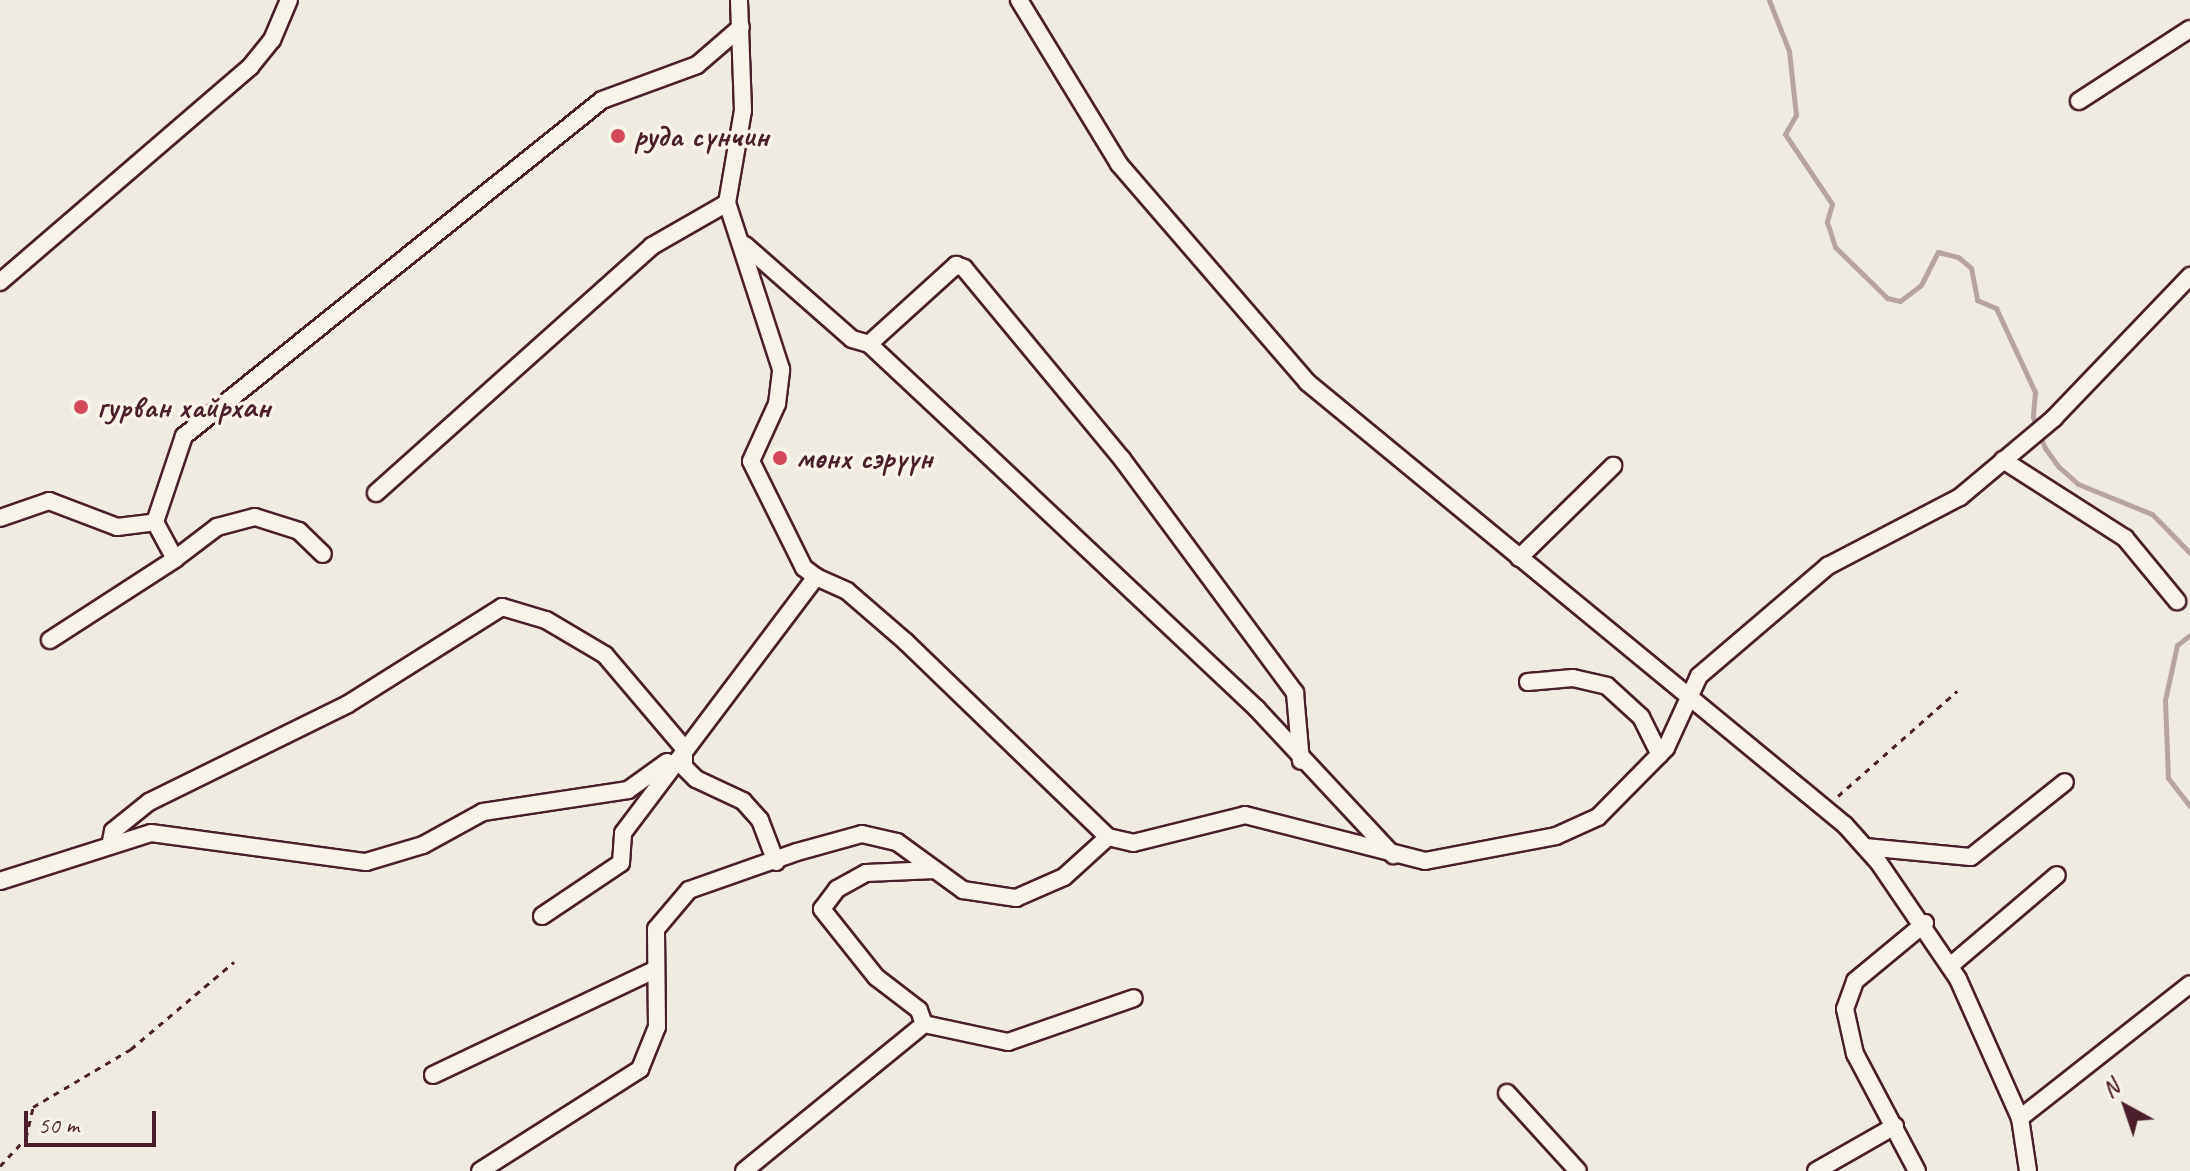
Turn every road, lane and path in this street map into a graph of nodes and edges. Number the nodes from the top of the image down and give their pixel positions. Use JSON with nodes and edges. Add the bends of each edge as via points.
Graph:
{"nodes":[{"id":1,"x":289,"y":0,"type":"edge"},
{"id":2,"x":739,"y":0,"type":"edge"},
{"id":3,"x":1019,"y":0,"type":"edge"},
{"id":4,"x":741,"y":27,"type":"junction"},
{"id":5,"x":2190,"y":29,"type":"edge"},
{"id":6,"x":2079,"y":101,"type":"dead end"},
{"id":7,"x":727,"y":203,"type":"junction"},
{"id":8,"x":742,"y":243,"type":"junction"},
{"id":9,"x":2190,"y":276,"type":"edge"},
{"id":10,"x":0,"y":282,"type":"edge"},
{"id":11,"x":869,"y":344,"type":"junction"},
{"id":12,"x":2003,"y":460,"type":"junction"},
{"id":13,"x":1613,"y":466,"type":"dead end"},
{"id":14,"x":376,"y":493,"type":"dead end"},
{"id":15,"x":0,"y":518,"type":"edge"},
{"id":16,"x":155,"y":522,"type":"junction"},
{"id":17,"x":323,"y":554,"type":"dead end"},
{"id":18,"x":1519,"y":558,"type":"junction"},
{"id":19,"x":175,"y":559,"type":"junction"},
{"id":20,"x":816,"y":577,"type":"junction"},
{"id":21,"x":2177,"y":601,"type":"dead end"},
{"id":22,"x":50,"y":640,"type":"dead end"},
{"id":23,"x":1528,"y":682,"type":"dead end"},
{"id":24,"x":1957,"y":691,"type":"dead end"},
{"id":25,"x":1686,"y":700,"type":"junction"},
{"id":26,"x":684,"y":748,"type":"junction"},
{"id":27,"x":1660,"y":755,"type":"junction"},
{"id":28,"x":1301,"y":761,"type":"junction"},
{"id":29,"x":2065,"y":782,"type":"dead end"},
{"id":30,"x":1823,"y":808,"type":"junction"},
{"id":31,"x":1108,"y":837,"type":"junction"},
{"id":32,"x":111,"y":841,"type":"junction"},
{"id":33,"x":1865,"y":847,"type":"junction"},
{"id":34,"x":1394,"y":856,"type":"junction"},
{"id":35,"x":776,"y":862,"type":"junction"},
{"id":36,"x":2057,"y":875,"type":"dead end"},
{"id":37,"x":0,"y":881,"type":"edge"},
{"id":38,"x":963,"y":890,"type":"junction"},
{"id":39,"x":542,"y":916,"type":"dead end"},
{"id":40,"x":1925,"y":923,"type":"junction"},
{"id":41,"x":234,"y":962,"type":"dead end"},
{"id":42,"x":1950,"y":966,"type":"junction"},
{"id":43,"x":652,"y":971,"type":"junction"},
{"id":44,"x":2190,"y":984,"type":"edge"},
{"id":45,"x":1134,"y":998,"type":"dead end"},
{"id":46,"x":924,"y":1024,"type":"junction"},
{"id":47,"x":433,"y":1075,"type":"dead end"},
{"id":48,"x":1507,"y":1093,"type":"dead end"},
{"id":49,"x":2020,"y":1118,"type":"junction"},
{"id":50,"x":1895,"y":1126,"type":"junction"},
{"id":51,"x":0,"y":1166,"type":"edge"},
{"id":52,"x":480,"y":1171,"type":"edge"},
{"id":53,"x":744,"y":1171,"type":"edge"},
{"id":54,"x":1578,"y":1171,"type":"edge"},
{"id":55,"x":1816,"y":1171,"type":"edge"},
{"id":56,"x":1917,"y":1171,"type":"edge"},
{"id":57,"x":2028,"y":1171,"type":"edge"}],
"edges":[{"from":1,"to":10,"type":"street","via":[[272,40],[250,67]]},
{"from":2,"to":4,"type":"street"},
{"from":3,"to":18,"type":"street","via":[[1119,164],[1307,382]]},
{"from":4,"to":7,"type":"street","via":[[743,110]]},
{"from":4,"to":16,"type":"street","via":[[697,65],[602,100],[200,422],[184,436]]},
{"from":5,"to":6,"type":"street"},
{"from":7,"to":8,"type":"street"},
{"from":7,"to":14,"type":"street","via":[[652,246]]},
{"from":8,"to":11,"type":"street","via":[[852,339]]},
{"from":8,"to":20,"type":"street","via":[[781,369],[777,404],[751,461],[804,568]]},
{"from":9,"to":12,"type":"street","via":[[2048,423]]},
{"from":11,"to":28,"type":"street","via":[[1257,709]]},
{"from":11,"to":28,"type":"street","via":[[956,265],[964,268],[1122,459],[1295,693]]},
{"from":12,"to":21,"type":"street","via":[[2125,538]]},
{"from":12,"to":25,"type":"street","via":[[1960,497],[1818,574],[1699,676]]},
{"from":13,"to":18,"type":"street"},
{"from":15,"to":16,"type":"street","via":[[49,501],[117,527]]},
{"from":16,"to":19,"type":"street"},
{"from":17,"to":19,"type":"street","via":[[299,531],[255,517],[217,527]]},
{"from":18,"to":25,"type":"street"},
{"from":19,"to":22,"type":"street"},
{"from":20,"to":26,"type":"street"},
{"from":20,"to":31,"type":"street","via":[[847,591],[906,642]]},
{"from":23,"to":27,"type":"street","via":[[1573,678],[1607,686],[1641,717]]},
{"from":24,"to":30,"type":"path"},
{"from":25,"to":27,"type":"street"},
{"from":25,"to":30,"type":"street"},
{"from":26,"to":32,"type":"street","via":[[628,790],[483,812],[423,845],[366,862],[151,833]]},
{"from":26,"to":32,"type":"street","via":[[605,655],[546,620],[502,607],[348,704],[149,802],[113,831]]},
{"from":26,"to":35,"type":"street","via":[[684,767],[696,779],[743,801],[760,820]]},
{"from":26,"to":39,"type":"street","via":[[623,833],[621,863]]},
{"from":27,"to":34,"type":"street","via":[[1598,817],[1556,836],[1425,861]]},
{"from":28,"to":34,"type":"street"},
{"from":29,"to":33,"type":"street","via":[[1971,857]]},
{"from":30,"to":33,"type":"street"},
{"from":31,"to":34,"type":"street","via":[[1133,843],[1245,815]]},
{"from":31,"to":38,"type":"street","via":[[1064,877],[1016,898]]},
{"from":32,"to":37,"type":"street","via":[[99,852]]},
{"from":33,"to":40,"type":"street"},
{"from":35,"to":38,"type":"street","via":[[862,834],[897,842]]},
{"from":35,"to":43,"type":"street","via":[[689,890],[656,929]]},
{"from":36,"to":42,"type":"street"},
{"from":38,"to":46,"type":"street","via":[[935,870],[866,873],[837,889],[822,909],[876,977],[919,1010]]},
{"from":40,"to":42,"type":"street"},
{"from":40,"to":50,"type":"street","via":[[1855,981],[1845,1009],[1855,1054]]},
{"from":41,"to":51,"type":"path","via":[[131,1049],[33,1107],[26,1138]]},
{"from":42,"to":49,"type":"street"},
{"from":43,"to":47,"type":"street"},
{"from":43,"to":52,"type":"street","via":[[657,1027],[640,1069]]},
{"from":44,"to":49,"type":"street"},
{"from":45,"to":46,"type":"street","via":[[1008,1042]]},
{"from":46,"to":53,"type":"street","via":[[915,1039]]},
{"from":48,"to":54,"type":"street"},
{"from":49,"to":57,"type":"street"},
{"from":50,"to":55,"type":"street"},
{"from":50,"to":56,"type":"street"}]}
